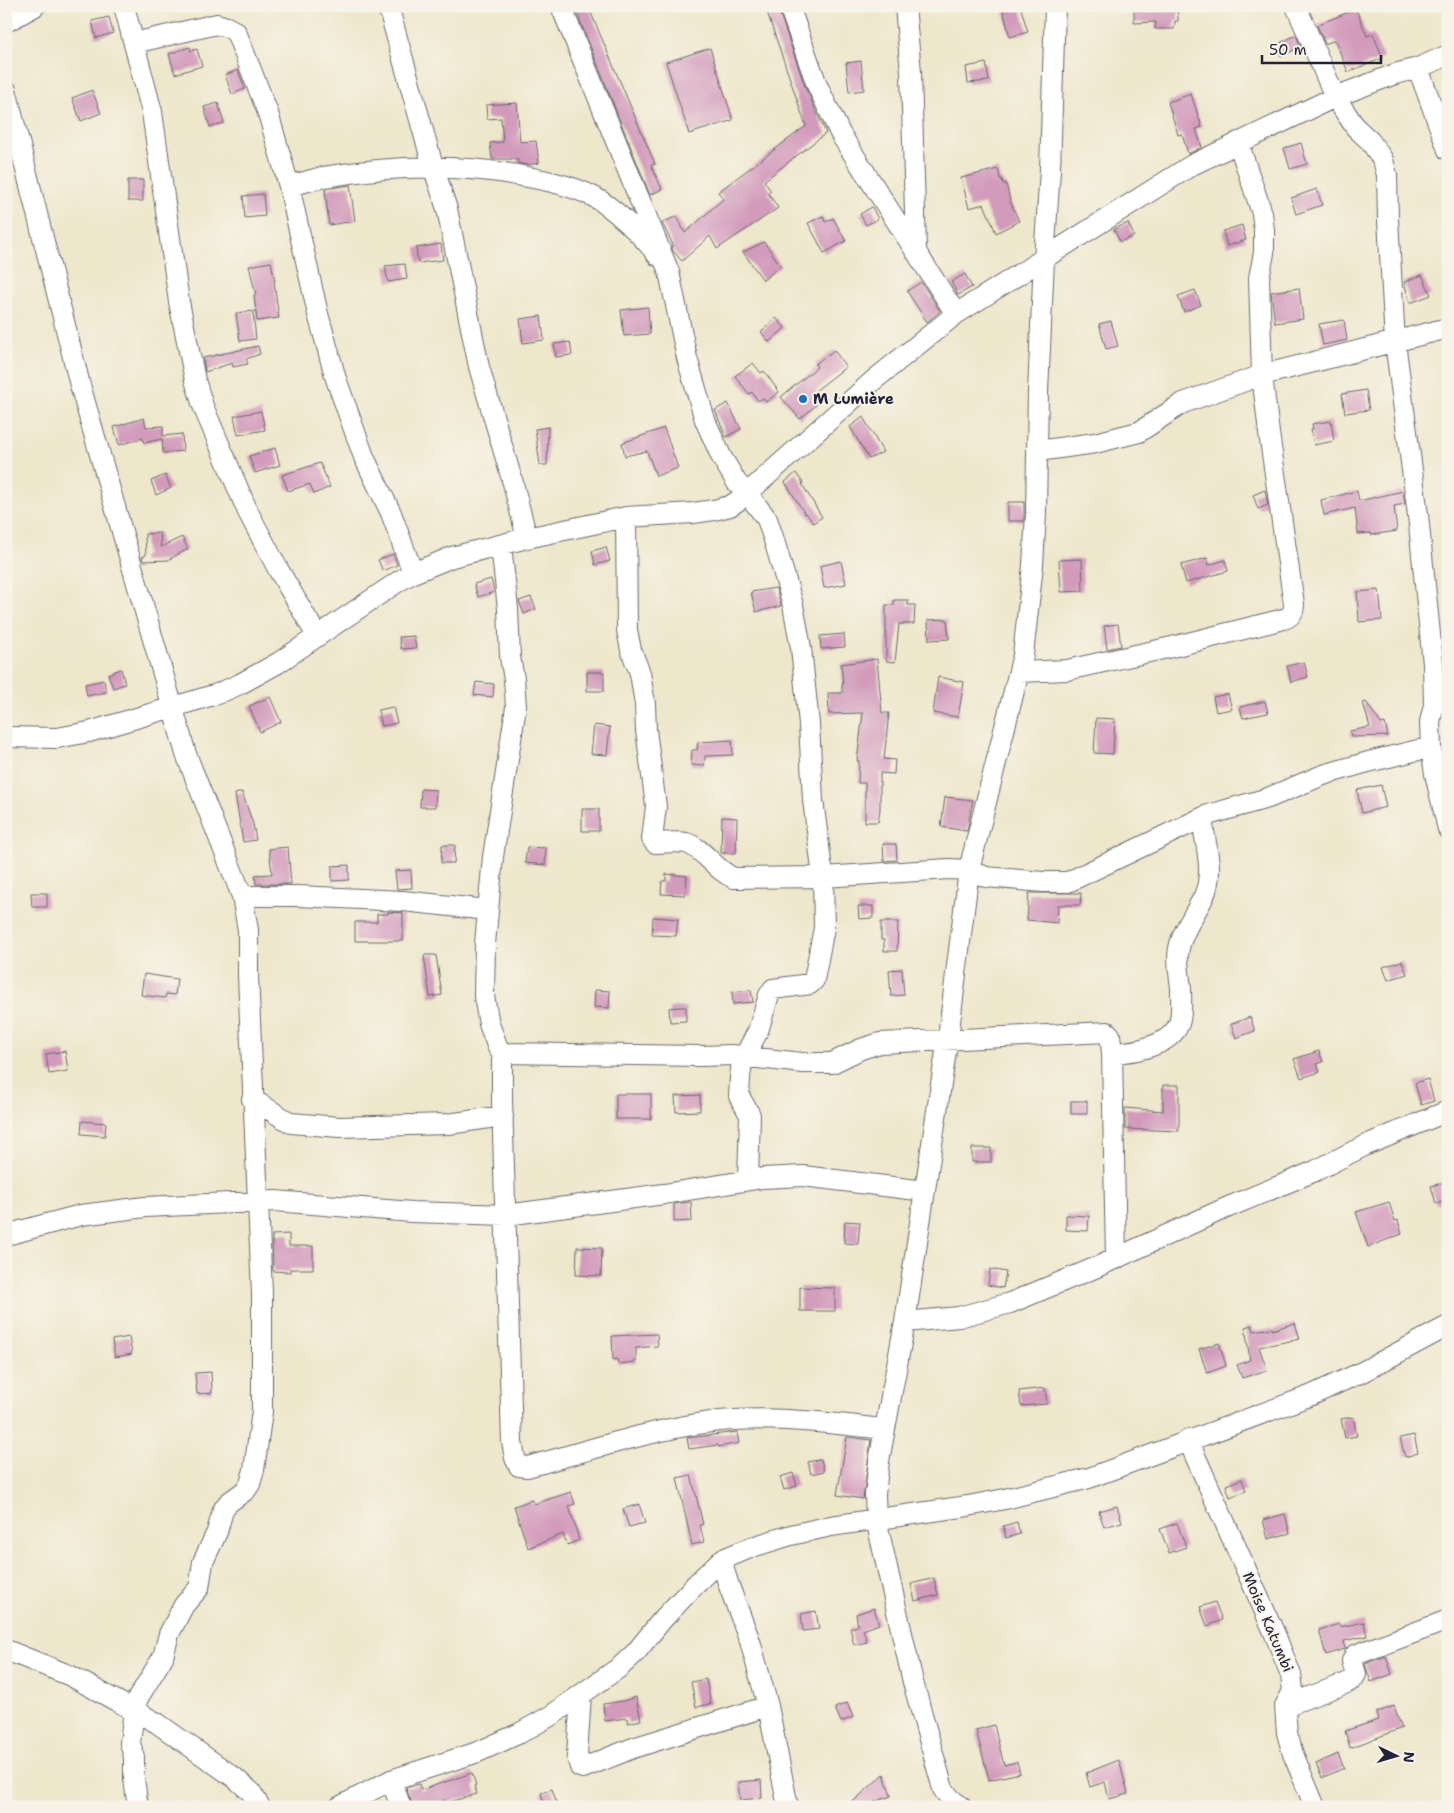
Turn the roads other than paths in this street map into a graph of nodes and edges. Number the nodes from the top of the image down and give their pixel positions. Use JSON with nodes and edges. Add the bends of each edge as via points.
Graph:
{"nodes":[{"id":1,"x":35,"y":6,"type":"edge"},
{"id":2,"x":124,"y":6,"type":"edge"},
{"id":3,"x":388,"y":6,"type":"edge"},
{"id":4,"x":561,"y":6,"type":"edge"},
{"id":5,"x":789,"y":6,"type":"edge"},
{"id":6,"x":905,"y":6,"type":"edge"},
{"id":7,"x":1055,"y":6,"type":"edge"},
{"id":8,"x":1296,"y":6,"type":"edge"},
{"id":9,"x":6,"y":22,"type":"edge"},
{"id":10,"x":134,"y":43,"type":"junction"},
{"id":11,"x":1448,"y":55,"type":"edge"},
{"id":12,"x":1418,"y":68,"type":"junction"},
{"id":13,"x":6,"y":90,"type":"edge"},
{"id":14,"x":1336,"y":97,"type":"junction"},
{"id":15,"x":9,"y":113,"type":"edge"},
{"id":16,"x":1238,"y":142,"type":"junction"},
{"id":17,"x":1448,"y":150,"type":"edge"},
{"id":18,"x":433,"y":166,"type":"junction"},
{"id":19,"x":289,"y":186,"type":"junction"},
{"id":20,"x":916,"y":249,"type":"junction"},
{"id":21,"x":1044,"y":259,"type":"junction"},
{"id":22,"x":669,"y":272,"type":"junction"},
{"id":23,"x":956,"y":314,"type":"junction"},
{"id":24,"x":1448,"y":328,"type":"edge"},
{"id":25,"x":1395,"y":342,"type":"junction"},
{"id":26,"x":1262,"y":375,"type":"junction"},
{"id":27,"x":1038,"y":450,"type":"junction"},
{"id":28,"x":747,"y":493,"type":"junction"},
{"id":29,"x":626,"y":517,"type":"junction"},
{"id":30,"x":527,"y":538,"type":"junction"},
{"id":31,"x":502,"y":545,"type":"junction"},
{"id":32,"x":414,"y":573,"type":"junction"},
{"id":33,"x":317,"y":636,"type":"junction"},
{"id":34,"x":1019,"y":672,"type":"junction"},
{"id":35,"x":1441,"y":702,"type":"edge"},
{"id":36,"x":173,"y":708,"type":"junction"},
{"id":37,"x":6,"y":737,"type":"edge"},
{"id":38,"x":1431,"y":747,"type":"junction"},
{"id":39,"x":1202,"y":818,"type":"junction"},
{"id":40,"x":1448,"y":830,"type":"edge"},
{"id":41,"x":969,"y":870,"type":"junction"},
{"id":42,"x":823,"y":877,"type":"junction"},
{"id":43,"x":242,"y":896,"type":"junction"},
{"id":44,"x":488,"y":910,"type":"junction"},
{"id":45,"x":948,"y":1038,"type":"junction"},
{"id":46,"x":1112,"y":1053,"type":"junction"},
{"id":47,"x":506,"y":1054,"type":"junction"},
{"id":48,"x":746,"y":1056,"type":"junction"},
{"id":49,"x":252,"y":1099,"type":"junction"},
{"id":50,"x":1448,"y":1111,"type":"edge"},
{"id":51,"x":503,"y":1116,"type":"junction"},
{"id":52,"x":748,"y":1180,"type":"junction"},
{"id":53,"x":925,"y":1191,"type":"junction"},
{"id":54,"x":257,"y":1202,"type":"junction"},
{"id":55,"x":506,"y":1214,"type":"junction"},
{"id":56,"x":6,"y":1235,"type":"edge"},
{"id":57,"x":1116,"y":1258,"type":"junction"},
{"id":58,"x":905,"y":1322,"type":"junction"},
{"id":59,"x":1448,"y":1326,"type":"edge"},
{"id":60,"x":885,"y":1429,"type":"junction"},
{"id":61,"x":1188,"y":1440,"type":"junction"},
{"id":62,"x":876,"y":1519,"type":"junction"},
{"id":63,"x":721,"y":1560,"type":"junction"},
{"id":64,"x":1448,"y":1620,"type":"edge"},
{"id":65,"x":6,"y":1650,"type":"edge"},
{"id":66,"x":581,"y":1695,"type":"junction"},
{"id":67,"x":768,"y":1706,"type":"junction"},
{"id":68,"x":1285,"y":1706,"type":"junction"},
{"id":69,"x":134,"y":1710,"type":"junction"},
{"id":70,"x":391,"y":1780,"type":"junction"},
{"id":71,"x":138,"y":1807,"type":"edge"},
{"id":72,"x":260,"y":1807,"type":"edge"},
{"id":73,"x":339,"y":1807,"type":"edge"},
{"id":74,"x":401,"y":1807,"type":"edge"},
{"id":75,"x":788,"y":1807,"type":"edge"},
{"id":76,"x":961,"y":1807,"type":"edge"},
{"id":77,"x":1315,"y":1807,"type":"edge"}],
"edges":[{"from":1,"to":9,"type":"street"},
{"from":2,"to":10,"type":"street"},
{"from":3,"to":18,"type":"street"},
{"from":4,"to":22,"type":"street"},
{"from":5,"to":20,"type":"street","via":[[817,85],[841,134]]},
{"from":6,"to":20,"type":"street","via":[[911,72]]},
{"from":7,"to":21,"type":"street"},
{"from":8,"to":14,"type":"street"},
{"from":10,"to":19,"type":"street","via":[[217,24],[236,32],[268,113]]},
{"from":10,"to":33,"type":"street","via":[[152,112],[180,311],[194,380],[248,512]]},
{"from":11,"to":12,"type":"street"},
{"from":12,"to":14,"type":"street"},
{"from":12,"to":17,"type":"street"},
{"from":13,"to":15,"type":"street"},
{"from":14,"to":16,"type":"street"},
{"from":14,"to":25,"type":"street","via":[[1356,128],[1383,160],[1387,175]]},
{"from":15,"to":36,"type":"street","via":[[80,385]]},
{"from":16,"to":21,"type":"street","via":[[1192,165]]},
{"from":16,"to":26,"type":"street","via":[[1262,213],[1264,230],[1259,278]]},
{"from":18,"to":19,"type":"street","via":[[336,175]]},
{"from":18,"to":22,"type":"street","via":[[506,172],[551,182],[596,198],[650,245]]},
{"from":18,"to":30,"type":"street","via":[[447,209],[479,367]]},
{"from":19,"to":32,"type":"street","via":[[336,379],[364,457],[392,513]]},
{"from":20,"to":23,"type":"street"},
{"from":21,"to":23,"type":"street"},
{"from":21,"to":27,"type":"street"},
{"from":22,"to":28,"type":"street","via":[[687,358],[705,420],[720,456]]},
{"from":23,"to":28,"type":"street","via":[[874,380]]},
{"from":24,"to":25,"type":"street"},
{"from":25,"to":26,"type":"street"},
{"from":25,"to":35,"type":"street","via":[[1418,515],[1433,664]]},
{"from":26,"to":27,"type":"street","via":[[1183,403],[1139,432],[1095,443]]},
{"from":26,"to":34,"type":"street","via":[[1294,604],[1292,614],[1262,625],[1076,668]]},
{"from":27,"to":34,"type":"street","via":[[1033,565],[1024,655]]},
{"from":28,"to":29,"type":"street","via":[[730,506],[714,510]]},
{"from":28,"to":42,"type":"street","via":[[767,519],[801,648],[813,800]]},
{"from":29,"to":30,"type":"street"},
{"from":29,"to":42,"type":"street","via":[[627,630],[645,704],[656,806],[652,839],[655,843],[686,843],[724,874],[734,878]]},
{"from":30,"to":31,"type":"street"},
{"from":31,"to":32,"type":"street","via":[[452,557]]},
{"from":31,"to":44,"type":"street","via":[[516,707]]},
{"from":32,"to":33,"type":"street"},
{"from":33,"to":36,"type":"street","via":[[240,684]]},
{"from":34,"to":41,"type":"street"},
{"from":35,"to":38,"type":"street","via":[[1430,722]]},
{"from":36,"to":37,"type":"street","via":[[73,735]]},
{"from":36,"to":43,"type":"street","via":[[186,754]]},
{"from":38,"to":39,"type":"street","via":[[1322,775],[1268,798]]},
{"from":38,"to":40,"type":"street"},
{"from":39,"to":41,"type":"street","via":[[1068,882],[986,877]]},
{"from":39,"to":46,"type":"street","via":[[1210,868],[1204,894],[1179,948],[1180,1020],[1172,1033],[1156,1044]]},
{"from":41,"to":42,"type":"street"},
{"from":41,"to":45,"type":"street"},
{"from":42,"to":48,"type":"street","via":[[824,928],[814,980],[810,984],[773,989]]},
{"from":43,"to":44,"type":"street","via":[[403,901]]},
{"from":43,"to":49,"type":"street","via":[[248,930]]},
{"from":44,"to":47,"type":"street","via":[[484,996],[498,1048]]},
{"from":45,"to":46,"type":"street","via":[[1107,1032]]},
{"from":45,"to":48,"type":"street","via":[[880,1043],[832,1063]]},
{"from":45,"to":53,"type":"street"},
{"from":46,"to":57,"type":"street"},
{"from":47,"to":48,"type":"street"},
{"from":47,"to":51,"type":"street","via":[[502,1060]]},
{"from":48,"to":52,"type":"street","via":[[742,1061],[739,1096],[750,1115]]},
{"from":49,"to":51,"type":"street","via":[[291,1123],[339,1127],[448,1124]]},
{"from":49,"to":54,"type":"street"},
{"from":50,"to":57,"type":"street"},
{"from":51,"to":55,"type":"street"},
{"from":52,"to":53,"type":"street","via":[[803,1176]]},
{"from":52,"to":55,"type":"street"},
{"from":53,"to":58,"type":"street"},
{"from":54,"to":55,"type":"street","via":[[300,1202],[412,1212]]},
{"from":54,"to":56,"type":"street","via":[[146,1207],[82,1214]]},
{"from":54,"to":69,"type":"street","via":[[262,1293],[262,1411],[254,1470],[246,1490],[223,1510],[203,1562],[199,1588],[184,1605]]},
{"from":55,"to":60,"type":"street","via":[[512,1442],[519,1466],[527,1467],[638,1437],[712,1422],[790,1420]]},
{"from":57,"to":58,"type":"street","via":[[982,1312],[959,1318]]},
{"from":58,"to":60,"type":"street"},
{"from":59,"to":61,"type":"street","via":[[1362,1372],[1312,1394]]},
{"from":60,"to":62,"type":"street","via":[[876,1486]]},
{"from":61,"to":62,"type":"street","via":[[1089,1478],[1046,1489],[923,1514]]},
{"from":61,"to":68,"type":"street","name":"Moise Katumbi","via":[[1291,1674],[1293,1692]]},
{"from":62,"to":63,"type":"street","via":[[791,1535]]},
{"from":62,"to":76,"type":"street","via":[[913,1682],[943,1789]]},
{"from":63,"to":66,"type":"street","via":[[668,1613],[636,1652]]},
{"from":63,"to":67,"type":"street","via":[[750,1641]]},
{"from":64,"to":68,"type":"street","via":[[1355,1655],[1352,1660],[1356,1674],[1353,1679]]},
{"from":65,"to":69,"type":"street","via":[[71,1676]]},
{"from":66,"to":67,"type":"street","via":[[577,1756],[584,1768],[634,1748]]},
{"from":66,"to":70,"type":"street","via":[[520,1733],[478,1752]]},
{"from":67,"to":75,"type":"street"},
{"from":68,"to":77,"type":"street","name":"Moise Katumbi","via":[[1293,1754]]},
{"from":69,"to":71,"type":"street","via":[[130,1743]]},
{"from":69,"to":72,"type":"street","via":[[235,1778],[251,1792]]},
{"from":70,"to":73,"type":"street"},
{"from":70,"to":74,"type":"street"}]}
